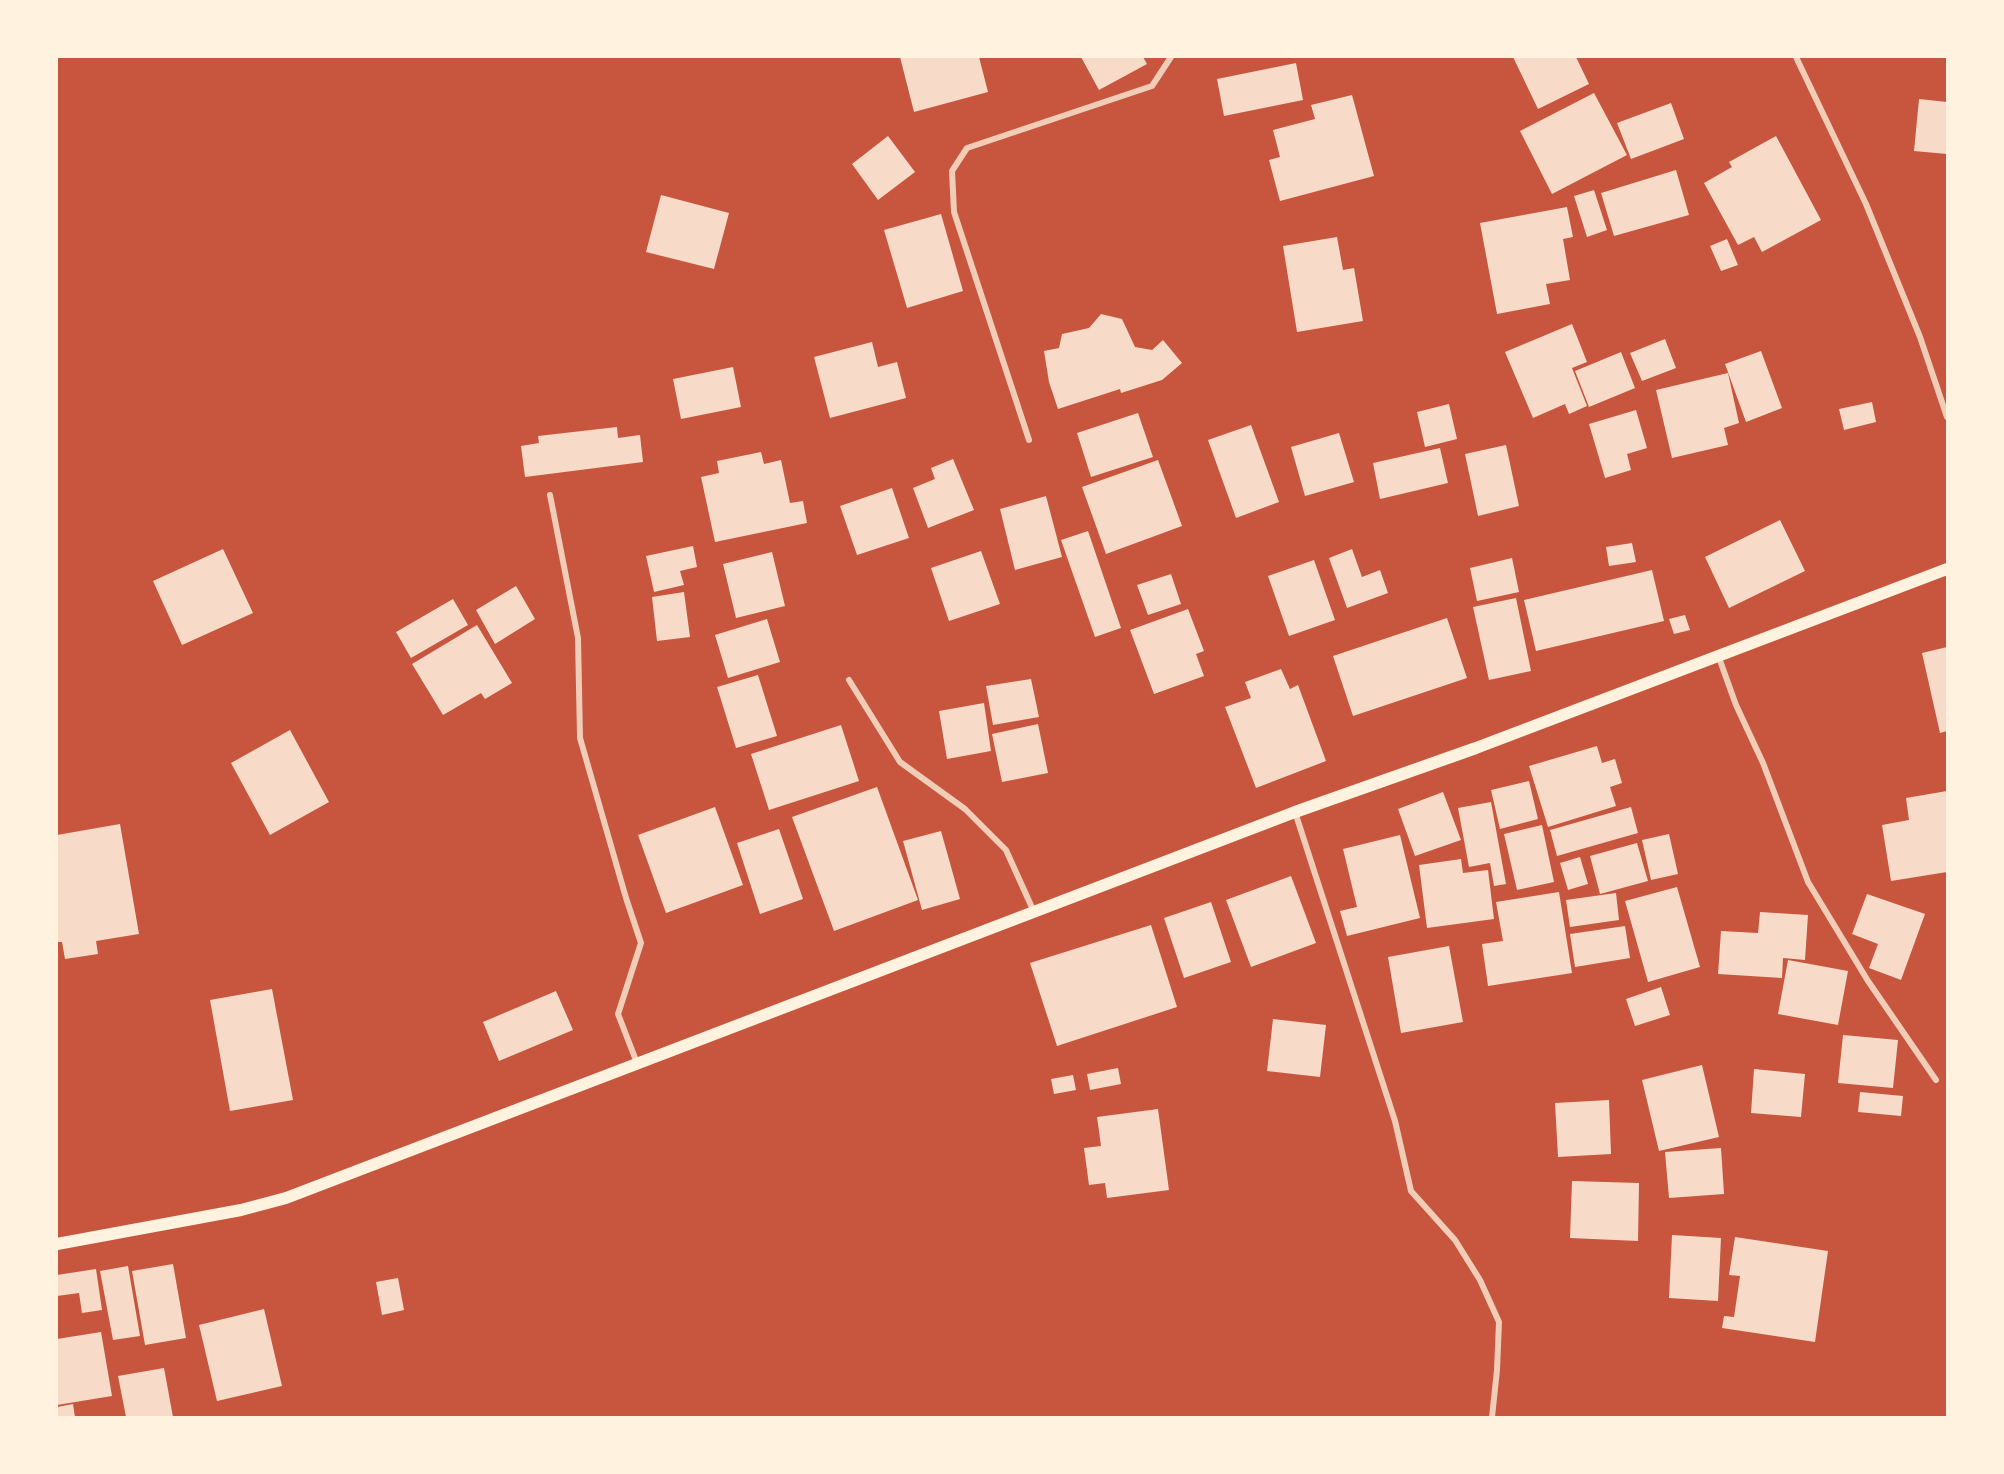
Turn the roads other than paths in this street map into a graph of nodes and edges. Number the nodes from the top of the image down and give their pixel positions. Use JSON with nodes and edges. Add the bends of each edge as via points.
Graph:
{"nodes":[{"id":1,"x":1171,"y":57,"type":"edge"},
{"id":2,"x":1796,"y":57,"type":"edge"},
{"id":3,"x":1947,"y":417,"type":"edge"},
{"id":4,"x":1029,"y":440,"type":"dead end"},
{"id":5,"x":550,"y":495,"type":"dead end"},
{"id":6,"x":1947,"y":569,"type":"edge"},
{"id":7,"x":1718,"y":655,"type":"junction"},
{"id":8,"x":849,"y":680,"type":"dead end"},
{"id":9,"x":1295,"y":812,"type":"junction"},
{"id":10,"x":1034,"y":912,"type":"junction"},
{"id":11,"x":637,"y":1063,"type":"junction"},
{"id":12,"x":1936,"y":1080,"type":"dead end"},
{"id":13,"x":57,"y":1244,"type":"edge"},
{"id":14,"x":1492,"y":1417,"type":"edge"}],
"edges":[{"from":1,"to":4,"type":"street","via":[[1152,86],[967,148],[952,171],[954,212]]},
{"from":2,"to":3,"type":"street","via":[[1866,204],[1920,337]]},
{"from":5,"to":11,"type":"street","via":[[578,638],[580,738],[641,943],[618,1014]]},
{"from":6,"to":7,"type":"main road"},
{"from":7,"to":9,"type":"main road"},
{"from":7,"to":12,"type":"street","via":[[1808,882],[1868,981]]},
{"from":8,"to":10,"type":"street","via":[[900,762],[965,809],[1006,850]]},
{"from":9,"to":10,"type":"main road"},
{"from":9,"to":14,"type":"street","via":[[1395,1121],[1411,1191],[1455,1240],[1480,1280],[1499,1322]]},
{"from":10,"to":11,"type":"main road"},
{"from":11,"to":13,"type":"main road","via":[[286,1198]]}]}
